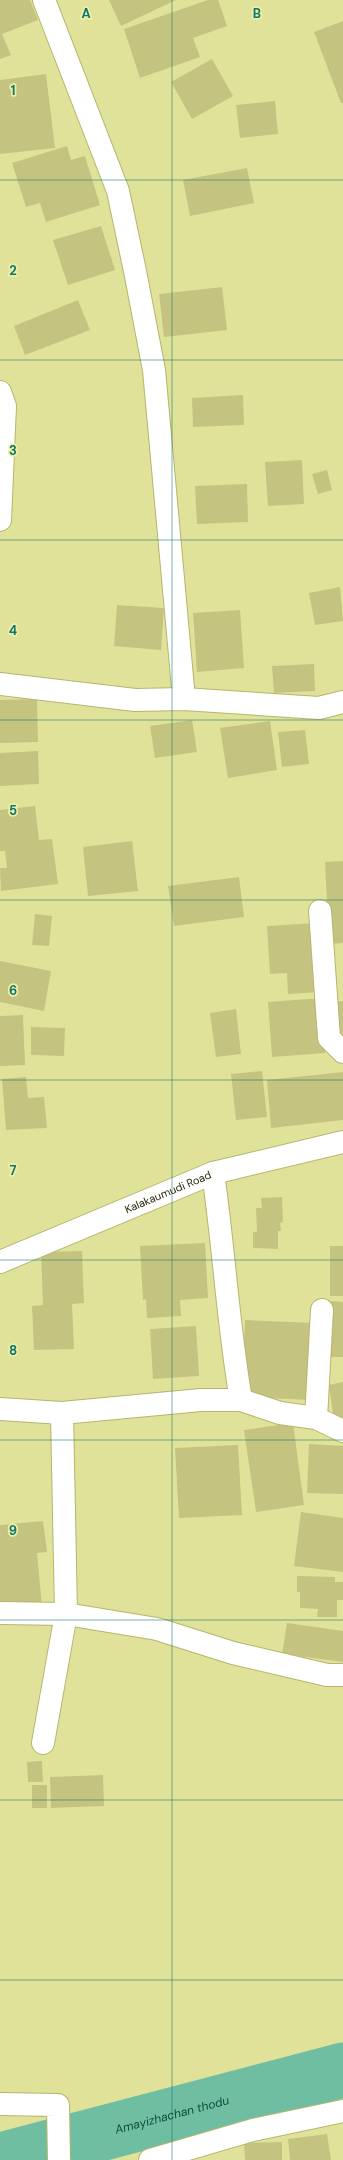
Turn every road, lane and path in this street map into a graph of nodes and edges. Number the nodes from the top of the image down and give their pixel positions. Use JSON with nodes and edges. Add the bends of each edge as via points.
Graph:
{"nodes":[{"id":1,"x":44,"y":0,"type":"edge"},
{"id":2,"x":0,"y":392,"type":"edge"},
{"id":3,"x":0,"y":520,"type":"edge"},
{"id":4,"x":0,"y":684,"type":"edge"},
{"id":5,"x":184,"y":699,"type":"junction"},
{"id":6,"x":343,"y":702,"type":"edge"},
{"id":7,"x":320,"y":911,"type":"dead end"},
{"id":8,"x":343,"y":1052,"type":"edge"},
{"id":9,"x":343,"y":1142,"type":"edge"},
{"id":10,"x":213,"y":1173,"type":"junction"},
{"id":11,"x":0,"y":1262,"type":"edge"},
{"id":12,"x":322,"y":1310,"type":"dead end"},
{"id":13,"x":241,"y":1400,"type":"junction"},
{"id":14,"x":0,"y":1409,"type":"edge"},
{"id":15,"x":62,"y":1413,"type":"junction"},
{"id":16,"x":316,"y":1418,"type":"junction"},
{"id":17,"x":343,"y":1431,"type":"edge"},
{"id":18,"x":0,"y":1613,"type":"edge"},
{"id":19,"x":66,"y":1614,"type":"junction"},
{"id":20,"x":343,"y":1676,"type":"edge"},
{"id":21,"x":43,"y":1743,"type":"dead end"},
{"id":22,"x":0,"y":2104,"type":"edge"},
{"id":23,"x":343,"y":2111,"type":"edge"},
{"id":24,"x":59,"y":2160,"type":"edge"},
{"id":25,"x":150,"y":2160,"type":"edge"}],
"edges":[{"from":1,"to":5,"type":"street","via":[[118,191],[135,271],[154,370]]},
{"from":2,"to":3,"type":"street","via":[[5,406]]},
{"from":4,"to":5,"type":"street","via":[[135,700]]},
{"from":5,"to":6,"type":"street","via":[[319,708]]},
{"from":7,"to":8,"type":"street","via":[[329,1038]]},
{"from":9,"to":10,"type":"street","name":"Kalakaumudi Road"},
{"from":10,"to":11,"type":"street","name":"Kalakaumudi Road"},
{"from":10,"to":13,"type":"street","via":[[222,1237],[231,1343]]},
{"from":12,"to":16,"type":"street"},
{"from":13,"to":15,"type":"street","via":[[201,1400]]},
{"from":13,"to":16,"type":"street","via":[[280,1413]]},
{"from":14,"to":15,"type":"street"},
{"from":15,"to":19,"type":"street"},
{"from":16,"to":17,"type":"street"},
{"from":18,"to":19,"type":"street"},
{"from":19,"to":20,"type":"street","via":[[157,1629],[233,1653],[327,1675]]},
{"from":19,"to":21,"type":"street"},
{"from":22,"to":24,"type":"street","via":[[58,2105]]},
{"from":23,"to":25,"type":"street","via":[[253,2130]]}]}
